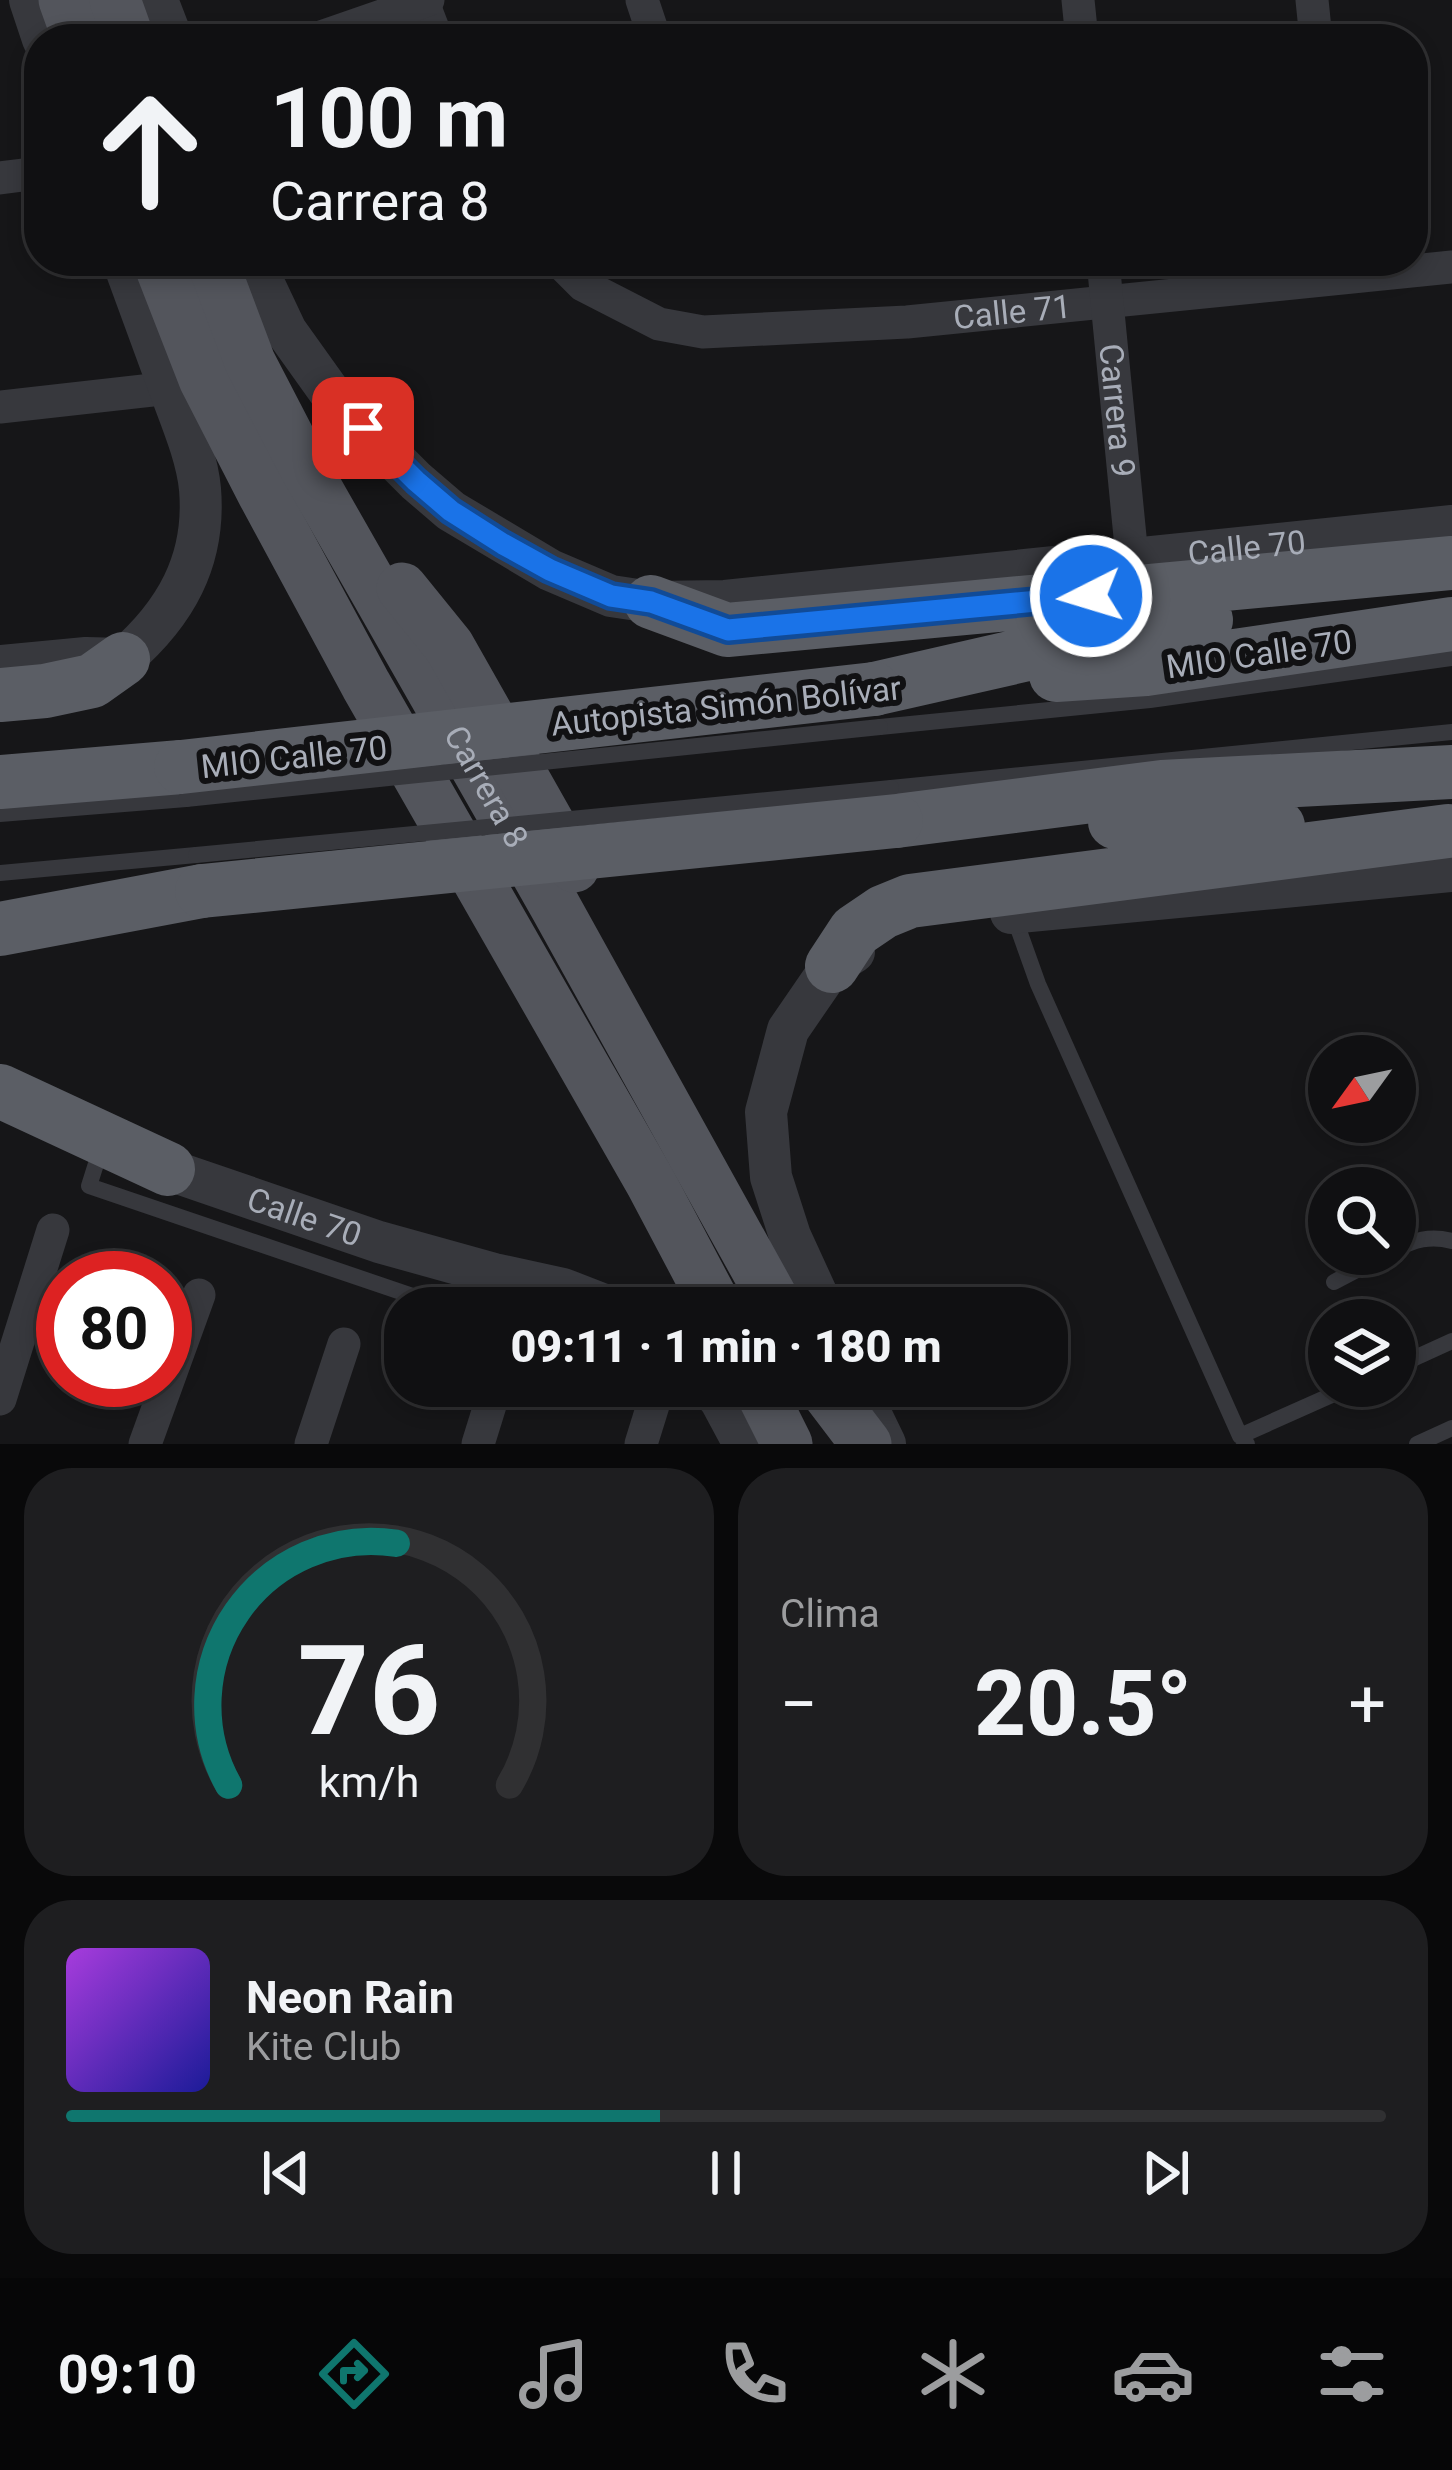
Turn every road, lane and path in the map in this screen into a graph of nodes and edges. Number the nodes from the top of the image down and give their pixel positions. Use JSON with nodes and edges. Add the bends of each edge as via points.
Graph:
{"nodes":[{"id":1,"x":424,"y":1,"type":"edge"},
{"id":2,"x":358,"y":24,"type":"edge"},
{"id":3,"x":128,"y":276,"type":"edge"},
{"id":4,"x":164,"y":276,"type":"edge"},
{"id":5,"x":218,"y":276,"type":"edge"},
{"id":6,"x":261,"y":276,"type":"edge"},
{"id":7,"x":576,"y":276,"type":"edge"},
{"id":8,"x":1104,"y":276,"type":"edge"},
{"id":9,"x":1298,"y":276,"type":"edge"},
{"id":10,"x":1106,"y":302,"type":"junction"},
{"id":11,"x":170,"y":388,"type":"junction"},
{"id":12,"x":0,"y":407,"type":"edge"},
{"id":13,"x":283,"y":480,"type":"junction"},
{"id":14,"x":1452,"y":526,"type":"edge"},
{"id":15,"x":1132,"y":557,"type":"junction"},
{"id":16,"x":1452,"y":563,"type":"edge"},
{"id":17,"x":1452,"y":584,"type":"edge"},
{"id":18,"x":631,"y":599,"type":"junction"},
{"id":19,"x":1452,"y":624,"type":"edge"},
{"id":20,"x":1452,"y":658,"type":"edge"},
{"id":21,"x":123,"y":659,"type":"junction"},
{"id":22,"x":0,"y":666,"type":"edge"},
{"id":23,"x":0,"y":695,"type":"edge"},
{"id":24,"x":877,"y":708,"type":"junction"},
{"id":25,"x":1452,"y":732,"type":"edge"},
{"id":26,"x":0,"y":764,"type":"edge"},
{"id":27,"x":1452,"y":772,"type":"edge"},
{"id":28,"x":0,"y":782,"type":"edge"},
{"id":29,"x":184,"y":783,"type":"junction"},
{"id":30,"x":894,"y":804,"type":"junction"},
{"id":31,"x":0,"y":814,"type":"edge"},
{"id":32,"x":1451,"y":844,"type":"edge"},
{"id":33,"x":0,"y":873,"type":"edge"},
{"id":34,"x":199,"y":873,"type":"junction"},
{"id":35,"x":0,"y":908,"type":"edge"},
{"id":36,"x":1013,"y":913,"type":"junction"},
{"id":37,"x":0,"y":929,"type":"edge"},
{"id":38,"x":832,"y":966,"type":"junction"},
{"id":39,"x":0,"y":1091,"type":"edge"},
{"id":40,"x":0,"y":1120,"type":"edge"},
{"id":41,"x":101,"y":1148,"type":"junction"},
{"id":42,"x":168,"y":1169,"type":"junction"},
{"id":43,"x":219,"y":1186,"type":"junction"},
{"id":44,"x":214,"y":1229,"type":"junction"},
{"id":45,"x":53,"y":1230,"type":"dead end"},
{"id":46,"x":1416,"y":1240,"type":"edge"},
{"id":47,"x":1452,"y":1240,"type":"edge"},
{"id":48,"x":319,"y":1243,"type":"junction"},
{"id":49,"x":1347,"y":1275,"type":"edge"},
{"id":50,"x":1334,"y":1282,"type":"dead end"},
{"id":51,"x":406,"y":1287,"type":"edge"},
{"id":52,"x":480,"y":1287,"type":"edge"},
{"id":53,"x":706,"y":1287,"type":"edge"},
{"id":54,"x":767,"y":1287,"type":"edge"},
{"id":55,"x":813,"y":1287,"type":"edge"},
{"id":56,"x":200,"y":1295,"type":"dead end"},
{"id":57,"x":1452,"y":1342,"type":"edge"},
{"id":58,"x":344,"y":1344,"type":"dead end"},
{"id":59,"x":1416,"y":1358,"type":"edge"},
{"id":60,"x":0,"y":1399,"type":"edge"},
{"id":61,"x":489,"y":1407,"type":"edge"},
{"id":62,"x":652,"y":1407,"type":"edge"},
{"id":63,"x":732,"y":1407,"type":"edge"},
{"id":64,"x":838,"y":1407,"type":"edge"},
{"id":65,"x":867,"y":1407,"type":"edge"},
{"id":66,"x":1310,"y":1407,"type":"edge"},
{"id":67,"x":763,"y":1425,"type":"edge"},
{"id":68,"x":1452,"y":1428,"type":"edge"},
{"id":69,"x":1244,"y":1440,"type":"edge"},
{"id":70,"x":145,"y":1444,"type":"edge"},
{"id":71,"x":310,"y":1444,"type":"edge"},
{"id":72,"x":478,"y":1444,"type":"edge"},
{"id":73,"x":641,"y":1444,"type":"edge"},
{"id":74,"x":866,"y":1444,"type":"edge"},
{"id":75,"x":885,"y":1444,"type":"edge"},
{"id":76,"x":1417,"y":1444,"type":"edge"}],
"edges":[{"from":1,"to":2,"type":"street"},
{"from":3,"to":11,"type":"street"},
{"from":4,"to":13,"type":"main road","name":"Carrera 8","via":[[203,379]]},
{"from":5,"to":13,"type":"main road","name":"Carrera 8"},
{"from":6,"to":18,"type":"street","via":[[286,331],[336,401],[416,481],[550,570]]},
{"from":7,"to":10,"type":"street","name":"Calle 71","via":[[658,324],[703,332]]},
{"from":8,"to":10,"type":"street","name":"Carrera 9"},
{"from":9,"to":10,"type":"street","name":"Calle 71"},
{"from":10,"to":15,"type":"street","name":"Carrera 9"},
{"from":11,"to":12,"type":"street"},
{"from":11,"to":21,"type":"street","via":[[200,488],[199,541],[168,614]]},
{"from":13,"to":53,"type":"main road","via":[[336,700],[475,942],[651,1184]]},
{"from":13,"to":54,"type":"main road","name":"Carrera 8","via":[[695,1155]]},
{"from":14,"to":15,"type":"street","name":"Calle 70"},
{"from":15,"to":18,"type":"street","name":"Calle 70","via":[[725,601]]},
{"from":16,"to":18,"type":"highway","via":[[728,630]]},
{"from":17,"to":24,"type":"highway","via":[[1142,628]]},
{"from":19,"to":24,"type":"highway","name":"Autopista Simón Bolívar"},
{"from":20,"to":24,"type":"lane","name":"MIO Calle 70","via":[[1150,700]]},
{"from":21,"to":22,"type":"street"},
{"from":21,"to":23,"type":"highway","via":[[92,681]]},
{"from":24,"to":29,"type":"highway","name":"Autopista Simón Bolívar","bridge":true},
{"from":25,"to":30,"type":"lane"},
{"from":26,"to":29,"type":"highway"},
{"from":27,"to":30,"type":"highway"},
{"from":28,"to":29,"type":"highway","name":"Autopista Simón Bolívar"},
{"from":29,"to":31,"type":"lane","name":"MIO Calle 70"},
{"from":30,"to":32,"type":"highway"},
{"from":30,"to":34,"type":"highway","bridge":true},
{"from":32,"to":36,"type":"street"},
{"from":32,"to":38,"type":"highway","via":[[910,901],[855,931]]},
{"from":33,"to":34,"type":"lane"},
{"from":34,"to":35,"type":"highway"},
{"from":34,"to":37,"type":"highway"},
{"from":36,"to":38,"type":"street","via":[[919,923]]},
{"from":36,"to":69,"type":"lane","via":[[1037,984]]},
{"from":38,"to":55,"type":"street","via":[[788,1030],[766,1112],[771,1178]]},
{"from":39,"to":42,"type":"highway"},
{"from":40,"to":41,"type":"street","name":"Calle 70"},
{"from":41,"to":42,"type":"street","name":"Calle 70"},
{"from":41,"to":44,"type":"lane","via":[[89,1186]]},
{"from":42,"to":43,"type":"street","name":"Calle 70"},
{"from":43,"to":44,"type":"lane"},
{"from":43,"to":48,"type":"street","name":"Calle 70"},
{"from":44,"to":48,"type":"lane"},
{"from":45,"to":60,"type":"street"},
{"from":46,"to":47,"type":"lane"},
{"from":48,"to":51,"type":"lane"},
{"from":48,"to":52,"type":"street","name":"Calle 70","via":[[379,1242]]},
{"from":49,"to":50,"type":"lane"},
{"from":56,"to":70,"type":"street"},
{"from":57,"to":59,"type":"lane"},
{"from":58,"to":71,"type":"street"},
{"from":61,"to":72,"type":"street"},
{"from":62,"to":73,"type":"street"},
{"from":63,"to":67,"type":"street"},
{"from":64,"to":74,"type":"main road"},
{"from":65,"to":75,"type":"street"},
{"from":66,"to":69,"type":"lane"},
{"from":68,"to":76,"type":"lane"}]}
